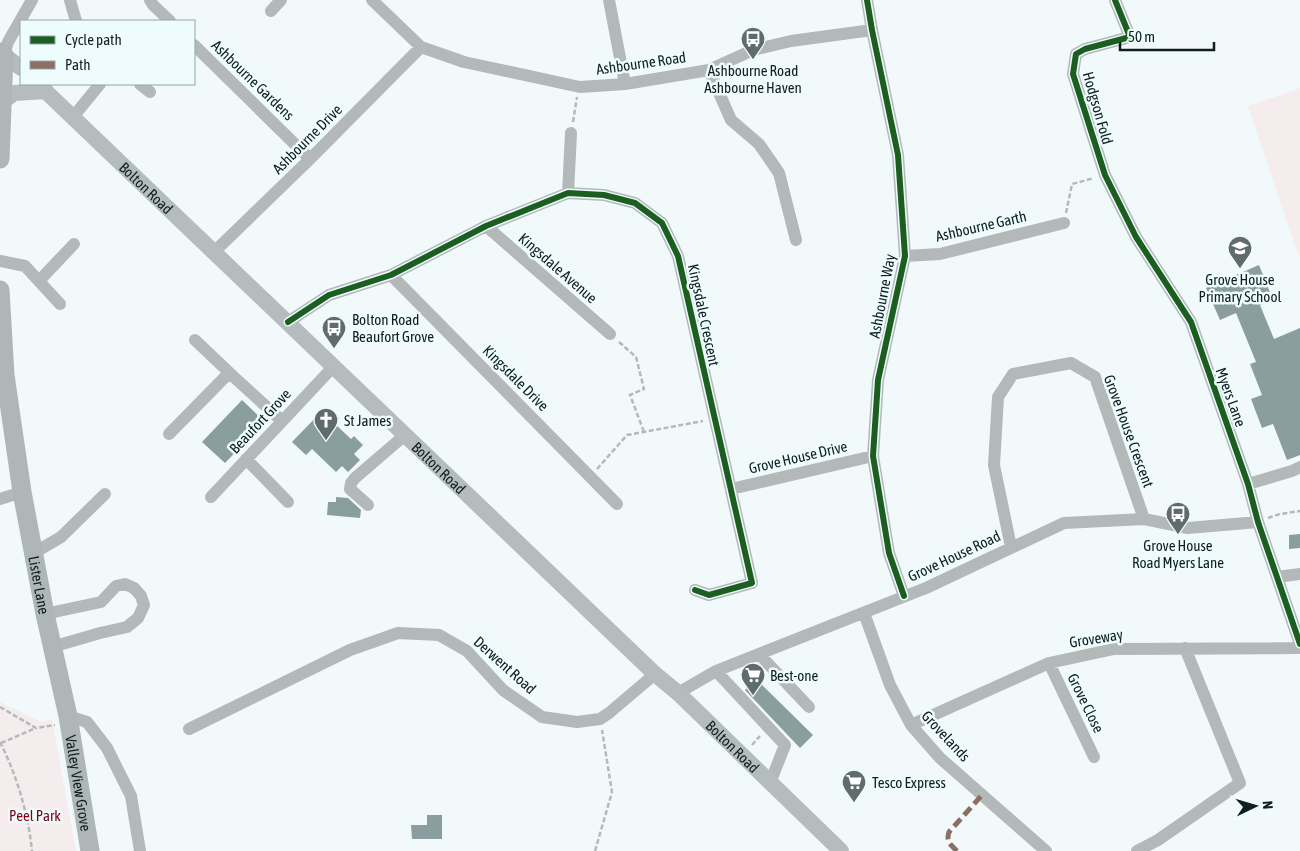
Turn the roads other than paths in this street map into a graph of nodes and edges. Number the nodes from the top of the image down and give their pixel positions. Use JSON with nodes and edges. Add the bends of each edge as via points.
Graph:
{"nodes":[{"id":1,"x":32,"y":0,"type":"edge"},
{"id":2,"x":70,"y":0,"type":"edge"},
{"id":3,"x":150,"y":0,"type":"edge"},
{"id":4,"x":282,"y":0,"type":"edge"},
{"id":5,"x":372,"y":0,"type":"edge"},
{"id":6,"x":610,"y":0,"type":"edge"},
{"id":7,"x":867,"y":0,"type":"edge"},
{"id":8,"x":1115,"y":0,"type":"edge"},
{"id":9,"x":271,"y":11,"type":"dead end"},
{"id":10,"x":21,"y":20,"type":"edge"},
{"id":11,"x":76,"y":20,"type":"edge"},
{"id":12,"x":169,"y":20,"type":"edge"},
{"id":13,"x":20,"y":21,"type":"edge"},
{"id":14,"x":872,"y":30,"type":"junction"},
{"id":15,"x":195,"y":46,"type":"edge"},
{"id":16,"x":421,"y":47,"type":"junction"},
{"id":17,"x":2,"y":53,"type":"edge"},
{"id":18,"x":20,"y":67,"type":"edge"},
{"id":19,"x":709,"y":70,"type":"junction"},
{"id":20,"x":625,"y":84,"type":"junction"},
{"id":21,"x":99,"y":85,"type":"edge"},
{"id":22,"x":141,"y":85,"type":"edge"},
{"id":23,"x":42,"y":88,"type":"edge"},
{"id":24,"x":150,"y":92,"type":"dead end"},
{"id":25,"x":2,"y":96,"type":"edge"},
{"id":26,"x":72,"y":117,"type":"junction"},
{"id":27,"x":571,"y":133,"type":"road end"},
{"id":28,"x":0,"y":159,"type":"edge"},
{"id":29,"x":310,"y":159,"type":"junction"},
{"id":30,"x":1104,"y":174,"type":"joint"},
{"id":31,"x":568,"y":193,"type":"junction"},
{"id":32,"x":1064,"y":223,"type":"road end"},
{"id":33,"x":486,"y":226,"type":"junction"},
{"id":34,"x":796,"y":240,"type":"dead end"},
{"id":35,"x":74,"y":244,"type":"dead end"},
{"id":36,"x":214,"y":252,"type":"junction"},
{"id":37,"x":905,"y":256,"type":"junction"},
{"id":38,"x":0,"y":261,"type":"edge"},
{"id":39,"x":391,"y":275,"type":"junction"},
{"id":40,"x":39,"y":281,"type":"junction"},
{"id":41,"x":0,"y":290,"type":"edge"},
{"id":42,"x":60,"y":304,"type":"dead end"},
{"id":43,"x":288,"y":322,"type":"junction"},
{"id":44,"x":610,"y":334,"type":"road end"},
{"id":45,"x":195,"y":340,"type":"dead end"},
{"id":46,"x":334,"y":367,"type":"junction"},
{"id":47,"x":229,"y":373,"type":"junction"},
{"id":48,"x":282,"y":421,"type":"junction"},
{"id":49,"x":169,"y":434,"type":"dead end"},
{"id":50,"x":405,"y":435,"type":"junction"},
{"id":51,"x":873,"y":456,"type":"junction"},
{"id":52,"x":246,"y":459,"type":"junction"},
{"id":53,"x":1300,"y":467,"type":"edge"},
{"id":54,"x":1248,"y":484,"type":"junction"},
{"id":55,"x":731,"y":489,"type":"junction"},
{"id":56,"x":22,"y":492,"type":"junction"},
{"id":57,"x":105,"y":494,"type":"dead end"},
{"id":58,"x":212,"y":497,"type":"dead end"},
{"id":59,"x":0,"y":499,"type":"edge"},
{"id":60,"x":288,"y":502,"type":"dead end"},
{"id":61,"x":368,"y":504,"type":"dead end"},
{"id":62,"x":618,"y":504,"type":"dead end"},
{"id":63,"x":1144,"y":519,"type":"junction"},
{"id":64,"x":1258,"y":522,"type":"junction"},
{"id":65,"x":1011,"y":547,"type":"junction"},
{"id":66,"x":34,"y":553,"type":"junction"},
{"id":67,"x":1300,"y":574,"type":"edge"},
{"id":68,"x":1277,"y":577,"type":"junction"},
{"id":69,"x":695,"y":590,"type":"dead end"},
{"id":70,"x":904,"y":596,"type":"junction"},
{"id":71,"x":864,"y":613,"type":"junction"},
{"id":72,"x":45,"y":614,"type":"junction"},
{"id":73,"x":1300,"y":644,"type":"edge"},
{"id":74,"x":52,"y":647,"type":"junction"},
{"id":75,"x":1185,"y":648,"type":"junction"},
{"id":76,"x":1300,"y":648,"type":"edge"},
{"id":77,"x":759,"y":654,"type":"junction"},
{"id":78,"x":1049,"y":663,"type":"junction"},
{"id":79,"x":716,"y":671,"type":"junction"},
{"id":80,"x":655,"y":674,"type":"junction"},
{"id":81,"x":678,"y":693,"type":"junction"},
{"id":82,"x":809,"y":707,"type":"dead end"},
{"id":83,"x":68,"y":720,"type":"junction"},
{"id":84,"x":911,"y":725,"type":"junction"},
{"id":85,"x":189,"y":729,"type":"dead end"},
{"id":86,"x":1094,"y":757,"type":"dead end"},
{"id":87,"x":770,"y":783,"type":"junction"},
{"id":88,"x":90,"y":851,"type":"edge"},
{"id":89,"x":140,"y":851,"type":"edge"},
{"id":90,"x":841,"y":851,"type":"edge"},
{"id":91,"x":1046,"y":851,"type":"edge"},
{"id":92,"x":1137,"y":851,"type":"edge"}],
"edges":[{"from":1,"to":10,"type":"street"},
{"from":2,"to":11,"type":"street"},
{"from":3,"to":12,"type":"street"},
{"from":4,"to":9,"type":"street"},
{"from":5,"to":16,"type":"street","name":"Ashbourne Road"},
{"from":6,"to":20,"type":"street"},
{"from":7,"to":14,"type":"street","name":"Ashbourne Way"},
{"from":8,"to":30,"type":"street","name":"Hodgson Fold","via":[[1130,36],[1076,54],[1073,74]]},
{"from":13,"to":17,"type":"street"},
{"from":14,"to":19,"type":"street","name":"Ashbourne Road","via":[[791,41],[753,50]]},
{"from":14,"to":37,"type":"street","name":"Ashbourne Way","via":[[898,155]]},
{"from":15,"to":29,"type":"street","name":"Ashbourne Gardens"},
{"from":16,"to":20,"type":"street","name":"Ashbourne Road","via":[[464,62],[580,87]]},
{"from":16,"to":29,"type":"street","name":"Ashbourne Drive"},
{"from":17,"to":18,"type":"main road"},
{"from":17,"to":25,"type":"highway"},
{"from":19,"to":20,"type":"street","name":"Ashbourne Road"},
{"from":19,"to":34,"type":"street","via":[[731,120],[759,144],[779,173]]},
{"from":21,"to":26,"type":"street"},
{"from":22,"to":24,"type":"street"},
{"from":23,"to":25,"type":"main road"},
{"from":23,"to":26,"type":"main road","name":"Bolton Road"},
{"from":25,"to":28,"type":"highway"},
{"from":26,"to":36,"type":"main road","name":"Bolton Road"},
{"from":27,"to":31,"type":"street"},
{"from":29,"to":36,"type":"street","name":"Ashbourne Drive"},
{"from":30,"to":54,"type":"street","name":"Myers Lane","via":[[1136,237],[1191,322]]},
{"from":31,"to":33,"type":"street","name":"Kingsdale Crescent"},
{"from":31,"to":55,"type":"street","name":"Kingsdale Crescent","via":[[604,195],[635,203],[662,223],[678,256]]},
{"from":32,"to":37,"type":"street","name":"Ashbourne Garth","via":[[940,254]]},
{"from":33,"to":39,"type":"street","name":"Kingsdale Crescent"},
{"from":33,"to":44,"type":"street","name":"Kingsdale Avenue"},
{"from":35,"to":40,"type":"street"},
{"from":36,"to":43,"type":"main road","name":"Bolton Road"},
{"from":37,"to":51,"type":"street","name":"Ashbourne Way","via":[[878,380]]},
{"from":38,"to":40,"type":"street","via":[[25,266]]},
{"from":39,"to":43,"type":"street","name":"Kingsdale Crescent","via":[[329,296]]},
{"from":39,"to":62,"type":"street","name":"Kingsdale Drive"},
{"from":40,"to":42,"type":"street"},
{"from":41,"to":56,"type":"highway","name":"Lister Lane","via":[[5,375]]},
{"from":43,"to":46,"type":"main road","name":"Bolton Road"},
{"from":45,"to":47,"type":"street"},
{"from":46,"to":48,"type":"street","name":"Beaufort Grove"},
{"from":46,"to":50,"type":"main road","name":"Bolton Road"},
{"from":47,"to":48,"type":"street"},
{"from":47,"to":49,"type":"street"},
{"from":48,"to":52,"type":"street","name":"Beaufort Grove"},
{"from":50,"to":61,"type":"street","via":[[351,483],[350,489]]},
{"from":50,"to":80,"type":"main road","name":"Bolton Road"},
{"from":51,"to":55,"type":"street","name":"Grove House Drive"},
{"from":51,"to":70,"type":"street","name":"Ashbourne Way","via":[[889,552]]},
{"from":52,"to":58,"type":"street","name":"Beaufort Grove"},
{"from":52,"to":60,"type":"street"},
{"from":53,"to":54,"type":"street"},
{"from":54,"to":64,"type":"street","name":"Myers Lane"},
{"from":55,"to":69,"type":"street","name":"Kingsdale Crescent","via":[[752,583],[709,595]]},
{"from":56,"to":59,"type":"street"},
{"from":56,"to":66,"type":"highway","name":"Lister Lane"},
{"from":57,"to":66,"type":"street","via":[[61,537]]},
{"from":63,"to":64,"type":"street","name":"Grove House Road","via":[[1188,528]]},
{"from":63,"to":65,"type":"street","name":"Grove House Road","via":[[1064,523]]},
{"from":63,"to":65,"type":"street","name":"Grove House Crescent","via":[[1095,376],[1071,363],[1013,374],[998,397],[994,465]]},
{"from":64,"to":68,"type":"street","name":"Myers Lane"},
{"from":65,"to":70,"type":"street","name":"Grove House Road"},
{"from":66,"to":72,"type":"highway","name":"Lister Lane"},
{"from":67,"to":68,"type":"street"},
{"from":68,"to":73,"type":"street","name":"Myers Lane"},
{"from":70,"to":71,"type":"street","name":"Grove House Road"},
{"from":71,"to":77,"type":"street","name":"Grove House Road"},
{"from":71,"to":84,"type":"street","name":"Grovelands","via":[[890,685]]},
{"from":72,"to":74,"type":"highway","name":"Lister Lane"},
{"from":72,"to":74,"type":"street","via":[[101,602],[116,586],[125,584],[134,588],[144,604],[138,618],[127,628]]},
{"from":74,"to":83,"type":"highway","name":"Lister Lane"},
{"from":75,"to":76,"type":"street","name":"Groveway"},
{"from":75,"to":78,"type":"street","name":"Groveway","via":[[1114,649]]},
{"from":75,"to":92,"type":"street","via":[[1240,783]]},
{"from":77,"to":79,"type":"street","name":"Grove House Road"},
{"from":77,"to":82,"type":"street"},
{"from":78,"to":84,"type":"street","name":"Groveway"},
{"from":78,"to":86,"type":"street","name":"Grove Close"},
{"from":79,"to":81,"type":"street","name":"Grove House Road"},
{"from":79,"to":87,"type":"street","via":[[785,745]]},
{"from":80,"to":81,"type":"main road","name":"Bolton Road"},
{"from":80,"to":85,"type":"street","name":"Derwent Road","via":[[600,719],[577,722],[542,717],[504,690],[460,647],[439,635],[398,632],[350,650]]},
{"from":81,"to":87,"type":"main road","name":"Bolton Road"},
{"from":83,"to":88,"type":"highway","name":"Valley View Grove"},
{"from":83,"to":89,"type":"street","via":[[87,722],[107,748],[131,796]]},
{"from":84,"to":91,"type":"street","name":"Grovelands","via":[[940,758]]},
{"from":87,"to":90,"type":"main road","name":"Bolton Road"}]}
